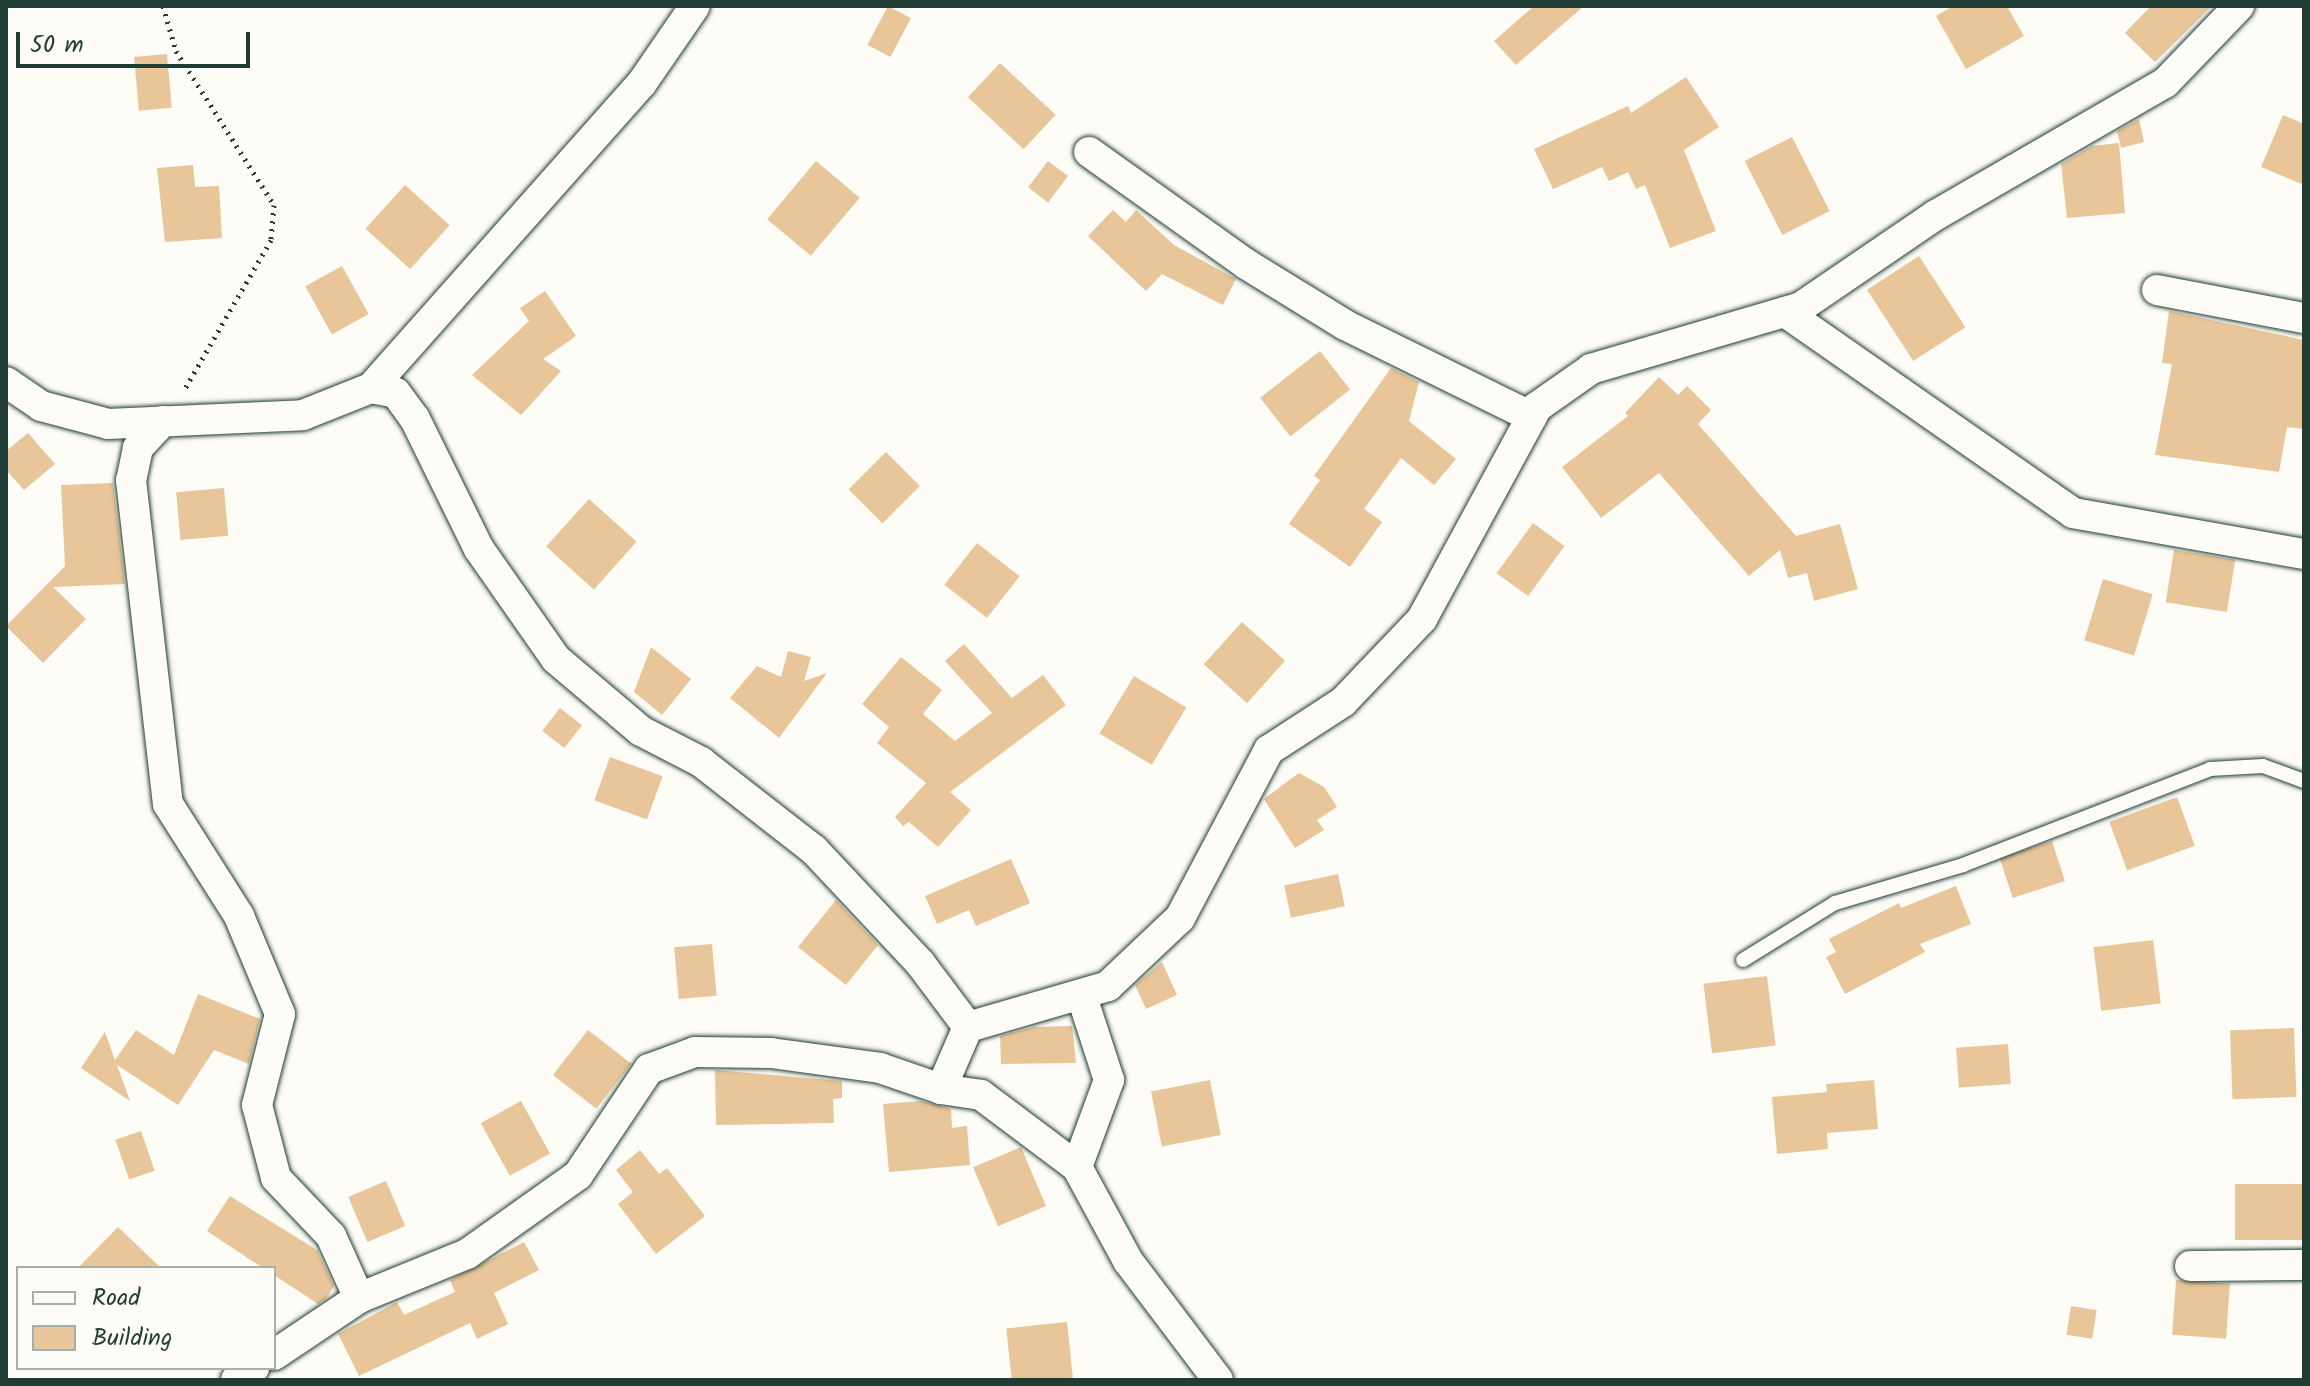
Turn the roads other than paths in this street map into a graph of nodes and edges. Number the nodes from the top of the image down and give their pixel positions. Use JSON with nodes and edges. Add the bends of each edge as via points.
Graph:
{"nodes":[{"id":1,"x":695,"y":6,"type":"edge"},
{"id":2,"x":2239,"y":6,"type":"edge"},
{"id":3,"x":1089,"y":152,"type":"dead end"},
{"id":4,"x":2157,"y":290,"type":"dead end"},
{"id":5,"x":1785,"y":312,"type":"junction"},
{"id":6,"x":2304,"y":318,"type":"edge"},
{"id":7,"x":6,"y":382,"type":"edge"},
{"id":8,"x":371,"y":388,"type":"junction"},
{"id":9,"x":1532,"y":417,"type":"junction"},
{"id":10,"x":163,"y":421,"type":"junction"},
{"id":11,"x":2304,"y":554,"type":"edge"},
{"id":12,"x":2304,"y":781,"type":"edge"},
{"id":13,"x":1743,"y":960,"type":"dead end"},
{"id":14,"x":1081,"y":994,"type":"junction"},
{"id":15,"x":968,"y":1027,"type":"junction"},
{"id":16,"x":941,"y":1089,"type":"junction"},
{"id":17,"x":1077,"y":1167,"type":"junction"},
{"id":18,"x":2304,"y":1265,"type":"edge"},
{"id":19,"x":2190,"y":1266,"type":"dead end"},
{"id":20,"x":359,"y":1298,"type":"junction"},
{"id":21,"x":276,"y":1354,"type":"edge"},
{"id":22,"x":1218,"y":1380,"type":"edge"}],
"edges":[{"from":1,"to":8,"type":"street","via":[[642,83]]},
{"from":2,"to":5,"type":"street","via":[[2165,83],[1936,215],[1801,307]]},
{"from":3,"to":9,"type":"street","via":[[1246,264],[1345,325]]},
{"from":4,"to":6,"type":"street"},
{"from":5,"to":9,"type":"street","via":[[1591,369],[1537,407]]},
{"from":5,"to":11,"type":"street","via":[[2073,513]]},
{"from":7,"to":10,"type":"street","via":[[41,406],[108,424]]},
{"from":8,"to":10,"type":"street","via":[[303,415]]},
{"from":8,"to":15,"type":"street","via":[[396,393],[415,419],[479,549],[556,659],[641,731],[701,762],[814,850],[920,963]]},
{"from":9,"to":14,"type":"street","via":[[1422,619],[1343,702],[1269,750],[1180,918],[1108,986]]},
{"from":10,"to":20,"type":"street","via":[[138,448],[131,480],[168,804],[239,916],[280,1014],[257,1105],[276,1178],[331,1236]]},
{"from":12,"to":13,"type":"lane","via":[[2263,766],[2210,769],[1963,865],[1835,903]]},
{"from":14,"to":15,"type":"street"},
{"from":14,"to":17,"type":"street","via":[[1109,1080]]},
{"from":15,"to":16,"type":"street"},
{"from":16,"to":17,"type":"street","via":[[981,1095]]},
{"from":16,"to":20,"type":"street","via":[[880,1068],[771,1053],[695,1052],[649,1069],[578,1175],[467,1254]]},
{"from":17,"to":22,"type":"street","via":[[1128,1261]]},
{"from":18,"to":19,"type":"street"},
{"from":20,"to":21,"type":"street"}]}
